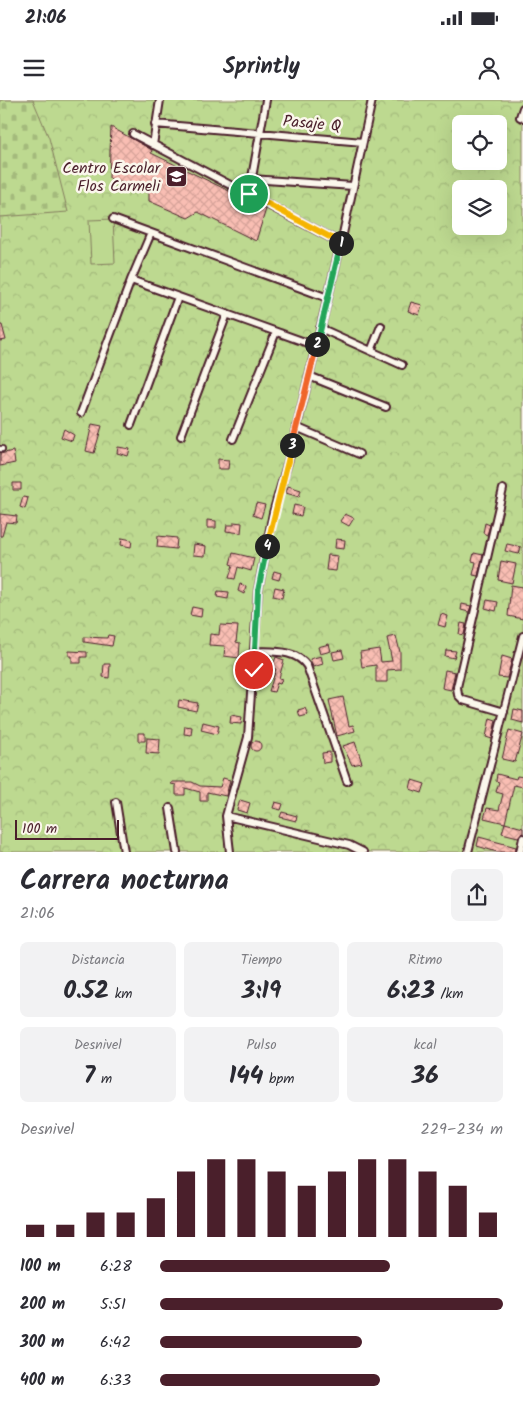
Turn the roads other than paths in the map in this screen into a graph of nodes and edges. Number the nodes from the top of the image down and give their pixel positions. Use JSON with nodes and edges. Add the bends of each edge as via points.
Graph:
{"nodes":[{"id":1,"x":160,"y":100,"type":"edge"},
{"id":2,"x":266,"y":100,"type":"edge"},
{"id":3,"x":372,"y":100,"type":"edge"},
{"id":4,"x":523,"y":108,"type":"edge"},
{"id":5,"x":523,"y":118,"type":"edge"},
{"id":6,"x":155,"y":124,"type":"junction"},
{"id":7,"x":259,"y":133,"type":"junction"},
{"id":8,"x":133,"y":134,"type":"dead end"},
{"id":9,"x":363,"y":142,"type":"junction"},
{"id":10,"x":153,"y":145,"type":"junction"},
{"id":11,"x":251,"y":179,"type":"junction"},
{"id":12,"x":353,"y":186,"type":"junction"},
{"id":13,"x":249,"y":194,"type":"junction"},
{"id":14,"x":113,"y":219,"type":"dead end"},
{"id":15,"x":151,"y":233,"type":"junction"},
{"id":16,"x":341,"y":243,"type":"junction"},
{"id":17,"x":131,"y":280,"type":"junction"},
{"id":18,"x":178,"y":297,"type":"junction"},
{"id":19,"x":328,"y":298,"type":"junction"},
{"id":20,"x":226,"y":314,"type":"junction"},
{"id":21,"x":381,"y":326,"type":"dead end"},
{"id":22,"x":320,"y":328,"type":"junction"},
{"id":23,"x":276,"y":332,"type":"junction"},
{"id":24,"x":316,"y":346,"type":"junction"},
{"id":25,"x":371,"y":351,"type":"junction"},
{"id":26,"x":402,"y":365,"type":"dead end"},
{"id":27,"x":309,"y":376,"type":"junction"},
{"id":28,"x":386,"y":407,"type":"dead end"},
{"id":29,"x":82,"y":413,"type":"dead end"},
{"id":30,"x":131,"y":425,"type":"dead end"},
{"id":31,"x":296,"y":427,"type":"junction"},
{"id":32,"x":181,"y":436,"type":"dead end"},
{"id":33,"x":233,"y":439,"type":"dead end"},
{"id":34,"x":359,"y":454,"type":"dead end"},
{"id":35,"x":503,"y":489,"type":"dead end"},
{"id":36,"x":523,"y":636,"type":"edge"},
{"id":37,"x":255,"y":651,"type":"junction"},
{"id":38,"x":504,"y":712,"type":"junction"},
{"id":39,"x":347,"y":781,"type":"dead end"},
{"id":40,"x":116,"y":802,"type":"dead end"},
{"id":41,"x":170,"y":808,"type":"dead end"},
{"id":42,"x":226,"y":816,"type":"junction"},
{"id":43,"x":523,"y":838,"type":"edge"},
{"id":44,"x":124,"y":852,"type":"edge"},
{"id":45,"x":177,"y":852,"type":"edge"},
{"id":46,"x":230,"y":852,"type":"edge"},
{"id":47,"x":364,"y":852,"type":"edge"},
{"id":48,"x":468,"y":852,"type":"edge"},
{"id":49,"x":520,"y":852,"type":"edge"}],
"edges":[{"from":1,"to":6,"type":"street"},
{"from":2,"to":7,"type":"street"},
{"from":3,"to":9,"type":"street"},
{"from":4,"to":5,"type":"street","via":[[520,117]]},
{"from":6,"to":7,"type":"street","name":"Pasaje Q"},
{"from":6,"to":10,"type":"street"},
{"from":7,"to":9,"type":"street","name":"Pasaje Q"},
{"from":7,"to":11,"type":"street"},
{"from":8,"to":10,"type":"street"},
{"from":9,"to":12,"type":"street"},
{"from":10,"to":13,"type":"street"},
{"from":11,"to":12,"type":"street"},
{"from":11,"to":13,"type":"street"},
{"from":12,"to":16,"type":"street"},
{"from":13,"to":16,"type":"street"},
{"from":14,"to":15,"type":"street"},
{"from":15,"to":17,"type":"street"},
{"from":15,"to":19,"type":"street"},
{"from":16,"to":19,"type":"street"},
{"from":17,"to":18,"type":"street"},
{"from":17,"to":29,"type":"street"},
{"from":18,"to":20,"type":"street"},
{"from":18,"to":30,"type":"street"},
{"from":19,"to":22,"type":"street"},
{"from":20,"to":23,"type":"street"},
{"from":20,"to":32,"type":"street"},
{"from":21,"to":25,"type":"street"},
{"from":22,"to":24,"type":"street"},
{"from":22,"to":25,"type":"street"},
{"from":23,"to":24,"type":"street"},
{"from":23,"to":33,"type":"street"},
{"from":24,"to":27,"type":"street"},
{"from":25,"to":26,"type":"street"},
{"from":27,"to":28,"type":"street"},
{"from":27,"to":31,"type":"street"},
{"from":31,"to":34,"type":"street"},
{"from":31,"to":37,"type":"street","via":[[273,513],[258,591]]},
{"from":35,"to":38,"type":"street","via":[[457,687],[463,700]]},
{"from":36,"to":38,"type":"street"},
{"from":37,"to":39,"type":"street","via":[[292,654],[307,666]]},
{"from":37,"to":42,"type":"street","via":[[248,737]]},
{"from":38,"to":48,"type":"street"},
{"from":40,"to":44,"type":"street"},
{"from":41,"to":45,"type":"street"},
{"from":42,"to":46,"type":"street"},
{"from":42,"to":47,"type":"street","via":[[349,845]]},
{"from":43,"to":49,"type":"street"}]}
